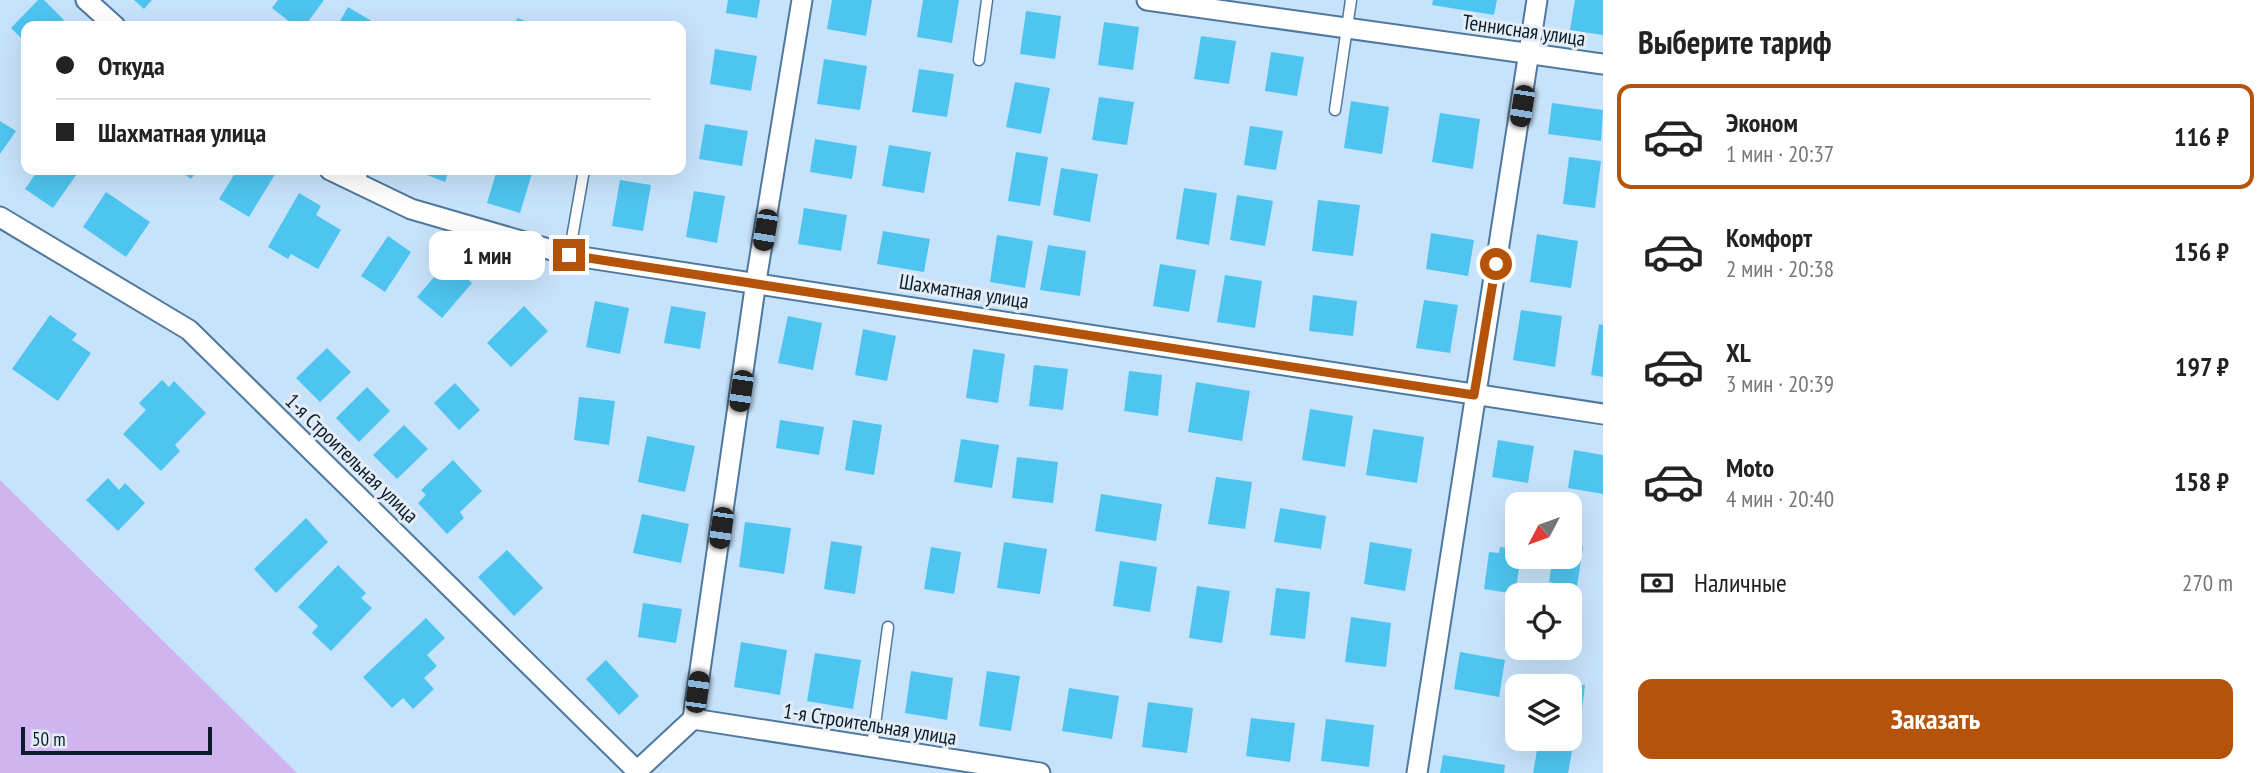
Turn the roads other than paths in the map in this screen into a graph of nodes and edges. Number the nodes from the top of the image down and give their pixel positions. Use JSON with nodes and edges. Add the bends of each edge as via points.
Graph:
{"nodes":[{"id":1,"x":86,"y":0,"type":"edge"},
{"id":2,"x":802,"y":0,"type":"edge"},
{"id":3,"x":987,"y":0,"type":"edge"},
{"id":4,"x":1147,"y":0,"type":"edge"},
{"id":5,"x":1351,"y":0,"type":"edge"},
{"id":6,"x":1537,"y":0,"type":"edge"},
{"id":7,"x":109,"y":21,"type":"edge"},
{"id":8,"x":1347,"y":30,"type":"junction"},
{"id":9,"x":1530,"y":53,"type":"junction"},
{"id":10,"x":979,"y":60,"type":"dead end"},
{"id":11,"x":1603,"y":64,"type":"edge"},
{"id":12,"x":1335,"y":110,"type":"dead end"},
{"id":13,"x":583,"y":175,"type":"edge"},
{"id":14,"x":360,"y":176,"type":"edge"},
{"id":15,"x":0,"y":217,"type":"edge"},
{"id":16,"x":569,"y":255,"type":"junction"},
{"id":17,"x":756,"y":282,"type":"junction"},
{"id":18,"x":1474,"y":395,"type":"junction"},
{"id":19,"x":1603,"y":414,"type":"edge"},
{"id":20,"x":888,"y":627,"type":"dead end"},
{"id":21,"x":694,"y":719,"type":"junction"},
{"id":22,"x":872,"y":747,"type":"junction"},
{"id":23,"x":638,"y":772,"type":"edge"},
{"id":24,"x":1040,"y":773,"type":"edge"},
{"id":25,"x":1417,"y":773,"type":"edge"}],
"edges":[{"from":1,"to":7,"type":"street"},
{"from":2,"to":17,"type":"street"},
{"from":3,"to":10,"type":"lane"},
{"from":4,"to":8,"type":"street","name":"Теннисная улица"},
{"from":5,"to":8,"type":"lane"},
{"from":6,"to":9,"type":"street"},
{"from":8,"to":9,"type":"street","name":"Теннисная улица"},
{"from":8,"to":12,"type":"lane"},
{"from":9,"to":11,"type":"street","name":"Теннисная улица"},
{"from":9,"to":18,"type":"street"},
{"from":13,"to":16,"type":"lane"},
{"from":14,"to":16,"type":"street","name":"Шахматная улица","via":[[411,209]]},
{"from":15,"to":23,"type":"street","name":"1-я Строительная улица","via":[[189,330]]},
{"from":16,"to":17,"type":"street","name":"Шахматная улица"},
{"from":17,"to":18,"type":"street","name":"Шахматная улица"},
{"from":17,"to":21,"type":"street"},
{"from":18,"to":19,"type":"street","name":"Шахматная улица"},
{"from":18,"to":25,"type":"street"},
{"from":20,"to":22,"type":"lane"},
{"from":21,"to":22,"type":"street","name":"1-я Строительная улица"},
{"from":21,"to":23,"type":"street"},
{"from":22,"to":24,"type":"street","name":"1-я Строительная улица"}]}
